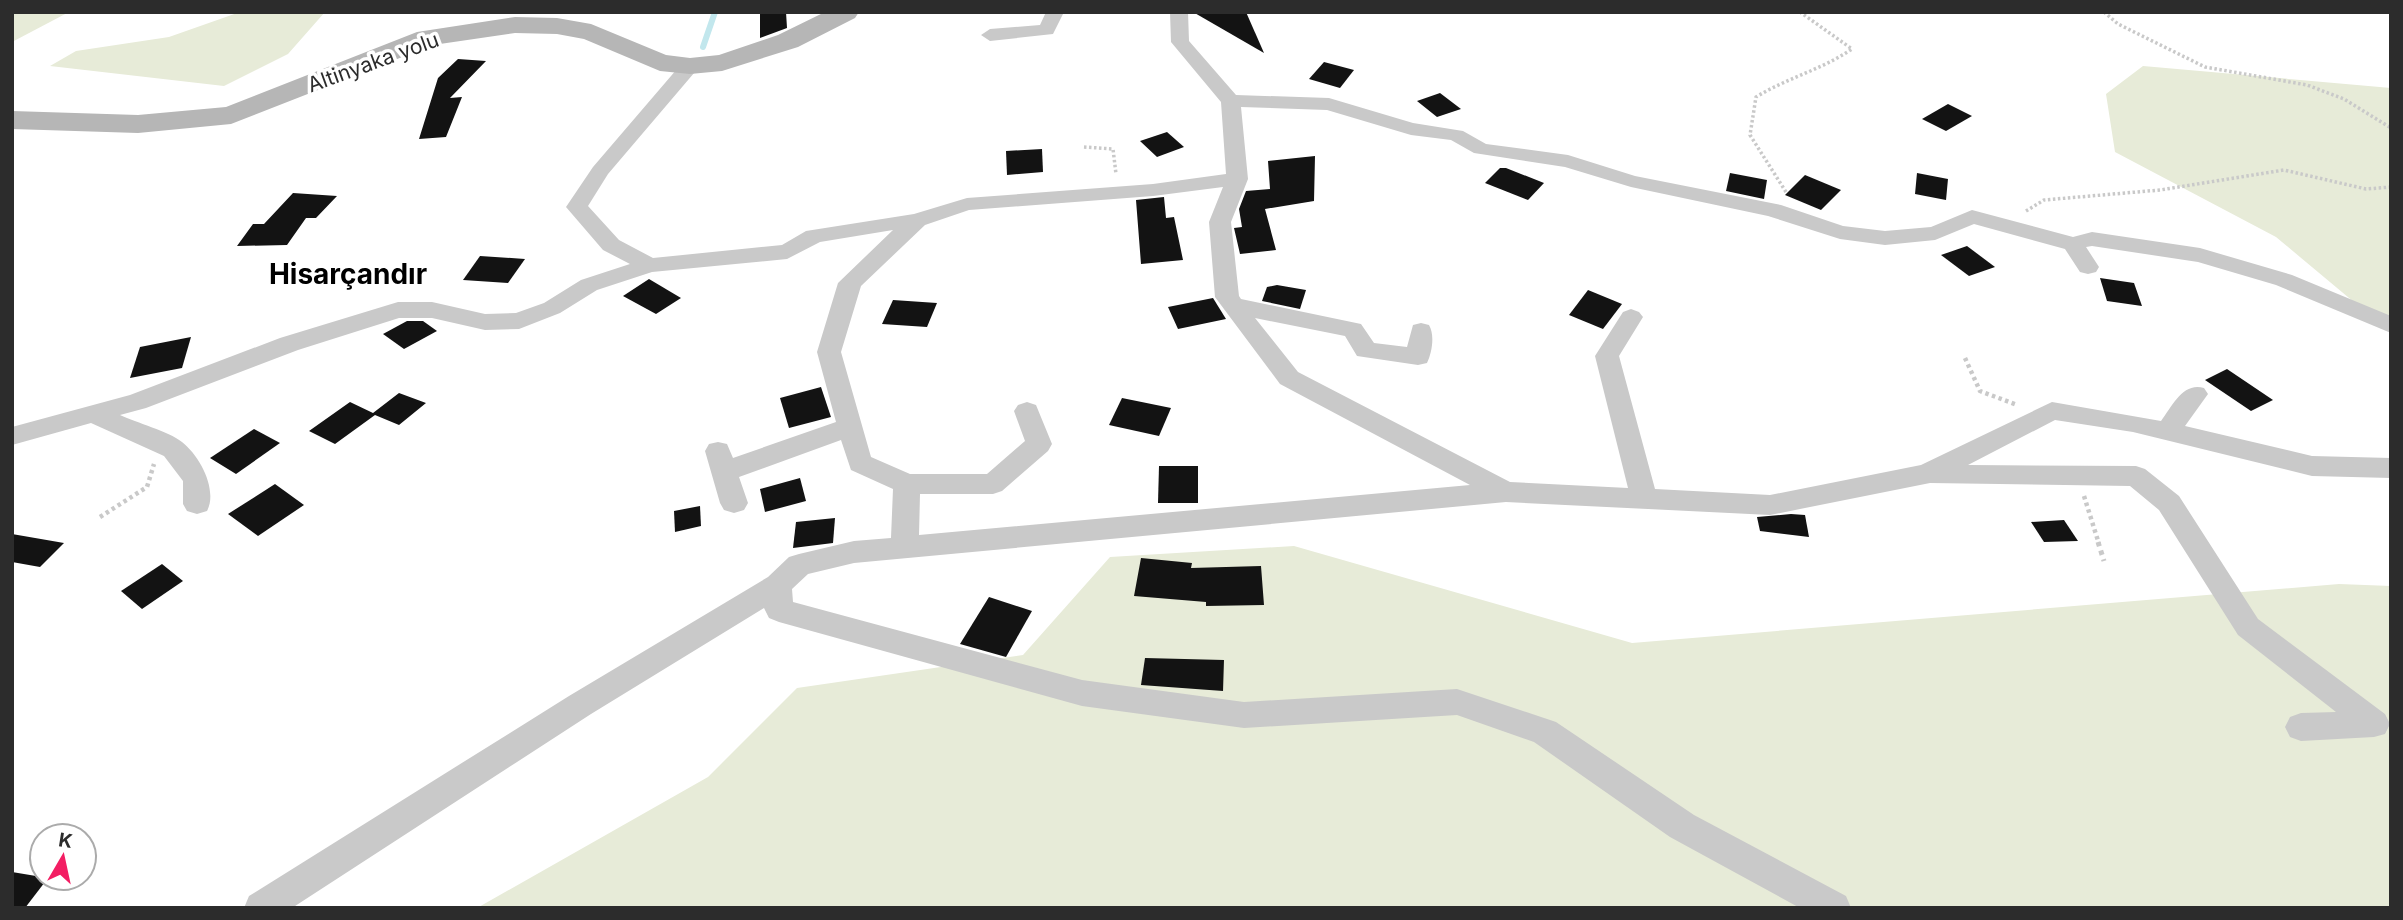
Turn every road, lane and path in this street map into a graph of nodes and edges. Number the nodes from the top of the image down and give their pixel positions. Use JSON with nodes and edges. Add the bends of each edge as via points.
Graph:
{"nodes":[{"id":1,"x":846,"y":12,"type":"edge"},
{"id":2,"x":1055,"y":12,"type":"edge"},
{"id":3,"x":1179,"y":12,"type":"edge"},
{"id":4,"x":1800,"y":12,"type":"edge"},
{"id":5,"x":2105,"y":12,"type":"edge"},
{"id":6,"x":990,"y":35,"type":"dead end"},
{"id":7,"x":690,"y":66,"type":"junction"},
{"id":8,"x":1231,"y":101,"type":"junction"},
{"id":9,"x":12,"y":120,"type":"edge"},
{"id":10,"x":2391,"y":128,"type":"edge"},
{"id":11,"x":1084,"y":147,"type":"dead end"},
{"id":12,"x":1237,"y":179,"type":"junction"},
{"id":13,"x":2391,"y":187,"type":"edge"},
{"id":14,"x":1118,"y":192,"type":"junction"},
{"id":15,"x":917,"y":220,"type":"junction"},
{"id":16,"x":1803,"y":220,"type":"junction"},
{"id":17,"x":2012,"y":228,"type":"junction"},
{"id":18,"x":2073,"y":244,"type":"junction"},
{"id":19,"x":650,"y":265,"type":"junction"},
{"id":20,"x":2088,"y":267,"type":"dead end"},
{"id":21,"x":1232,"y":304,"type":"junction"},
{"id":22,"x":1631,"y":317,"type":"dead end"},
{"id":23,"x":2391,"y":325,"type":"edge"},
{"id":24,"x":1421,"y":331,"type":"dead end"},
{"id":25,"x":1965,"y":358,"type":"dead end"},
{"id":26,"x":2195,"y":394,"type":"dead end"},
{"id":27,"x":1027,"y":411,"type":"dead end"},
{"id":28,"x":93,"y":414,"type":"junction"},
{"id":29,"x":2044,"y":415,"type":"junction"},
{"id":30,"x":850,"y":427,"type":"junction"},
{"id":31,"x":2167,"y":431,"type":"junction"},
{"id":32,"x":12,"y":436,"type":"edge"},
{"id":33,"x":161,"y":444,"type":"junction"},
{"id":34,"x":2391,"y":468,"type":"edge"},
{"id":35,"x":1927,"y":474,"type":"junction"},
{"id":36,"x":2077,"y":476,"type":"junction"},
{"id":37,"x":907,"y":485,"type":"junction"},
{"id":38,"x":1506,"y":492,"type":"junction"},
{"id":39,"x":1644,"y":499,"type":"junction"},
{"id":40,"x":734,"y":503,"type":"dead end"},
{"id":41,"x":197,"y":505,"type":"dead end"},
{"id":42,"x":100,"y":517,"type":"dead end"},
{"id":43,"x":905,"y":546,"type":"junction"},
{"id":44,"x":2104,"y":561,"type":"dead end"},
{"id":45,"x":778,"y":585,"type":"junction"},
{"id":46,"x":2301,"y":727,"type":"dead end"},
{"id":47,"x":261,"y":908,"type":"edge"},
{"id":48,"x":1833,"y":908,"type":"edge"}],
"edges":[{"from":1,"to":7,"type":"main road","name":"Altinyaka yolu","via":[[753,54]]},
{"from":2,"to":6,"type":"street","via":[[1046,30]]},
{"from":3,"to":8,"type":"street","via":[[1180,42]]},
{"from":4,"to":16,"type":"path","via":[[1852,49],[1828,65],[1756,97],[1750,135]]},
{"from":5,"to":10,"type":"path","via":[[2204,67],[2307,85],[2344,99]]},
{"from":7,"to":9,"type":"main road","name":"Altinyaka yolu","via":[[660,62],[590,32],[515,25],[427,38],[231,115],[138,124]]},
{"from":7,"to":19,"type":"street","via":[[577,206],[611,245]]},
{"from":8,"to":12,"type":"street"},
{"from":8,"to":16,"type":"street","via":[[1329,104],[1411,129],[1456,135],[1481,149],[1568,161],[1631,181]]},
{"from":11,"to":14,"type":"path","via":[[1113,149]]},
{"from":12,"to":14,"type":"street"},
{"from":12,"to":21,"type":"street","via":[[1220,222],[1227,297]]},
{"from":13,"to":17,"type":"path","via":[[2366,189],[2284,170],[2160,190],[2045,200],[2028,208]]},
{"from":14,"to":15,"type":"street","via":[[967,204]]},
{"from":15,"to":19,"type":"street","via":[[814,236],[787,252]]},
{"from":15,"to":30,"type":"street","via":[[850,283],[829,352]]},
{"from":16,"to":17,"type":"street","via":[[1840,232],[1885,238],[1935,233],[1972,217]]},
{"from":17,"to":18,"type":"street"},
{"from":18,"to":20,"type":"street"},
{"from":18,"to":23,"type":"street","via":[[2092,239],[2200,255],[2284,280]]},
{"from":19,"to":28,"type":"street","via":[[589,285],[552,308],[519,321],[485,322],[432,310],[398,310]]},
{"from":21,"to":24,"type":"street","via":[[1353,330],[1366,350],[1379,352],[1418,357]]},
{"from":21,"to":38,"type":"street","via":[[1289,378]]},
{"from":22,"to":39,"type":"street","via":[[1607,356]]},
{"from":25,"to":29,"type":"path","via":[[1980,391]]},
{"from":26,"to":31,"type":"street"},
{"from":27,"to":37,"type":"street","via":[[1039,444],[993,484]]},
{"from":28,"to":32,"type":"street"},
{"from":28,"to":33,"type":"street"},
{"from":29,"to":31,"type":"street","via":[[2052,411]]},
{"from":29,"to":35,"type":"street"},
{"from":30,"to":37,"type":"street","via":[[860,463]]},
{"from":30,"to":40,"type":"street","via":[[721,461]]},
{"from":31,"to":34,"type":"street","via":[[2312,466]]},
{"from":33,"to":41,"type":"street","via":[[173,449],[196,479]]},
{"from":33,"to":42,"type":"path","via":[[147,486]]},
{"from":35,"to":36,"type":"street"},
{"from":35,"to":39,"type":"street","via":[[1770,505]]},
{"from":36,"to":44,"type":"path"},
{"from":36,"to":46,"type":"street","via":[[2136,476],[2169,503],[2248,627],[2374,724]]},
{"from":37,"to":43,"type":"street"},
{"from":38,"to":39,"type":"street"},
{"from":38,"to":43,"type":"street"},
{"from":43,"to":45,"type":"street","via":[[799,565]]},
{"from":45,"to":47,"type":"street"},
{"from":45,"to":48,"type":"street","via":[[779,610],[1082,694],[1244,715],[1457,702],[1545,732],[1682,826]]}]}
